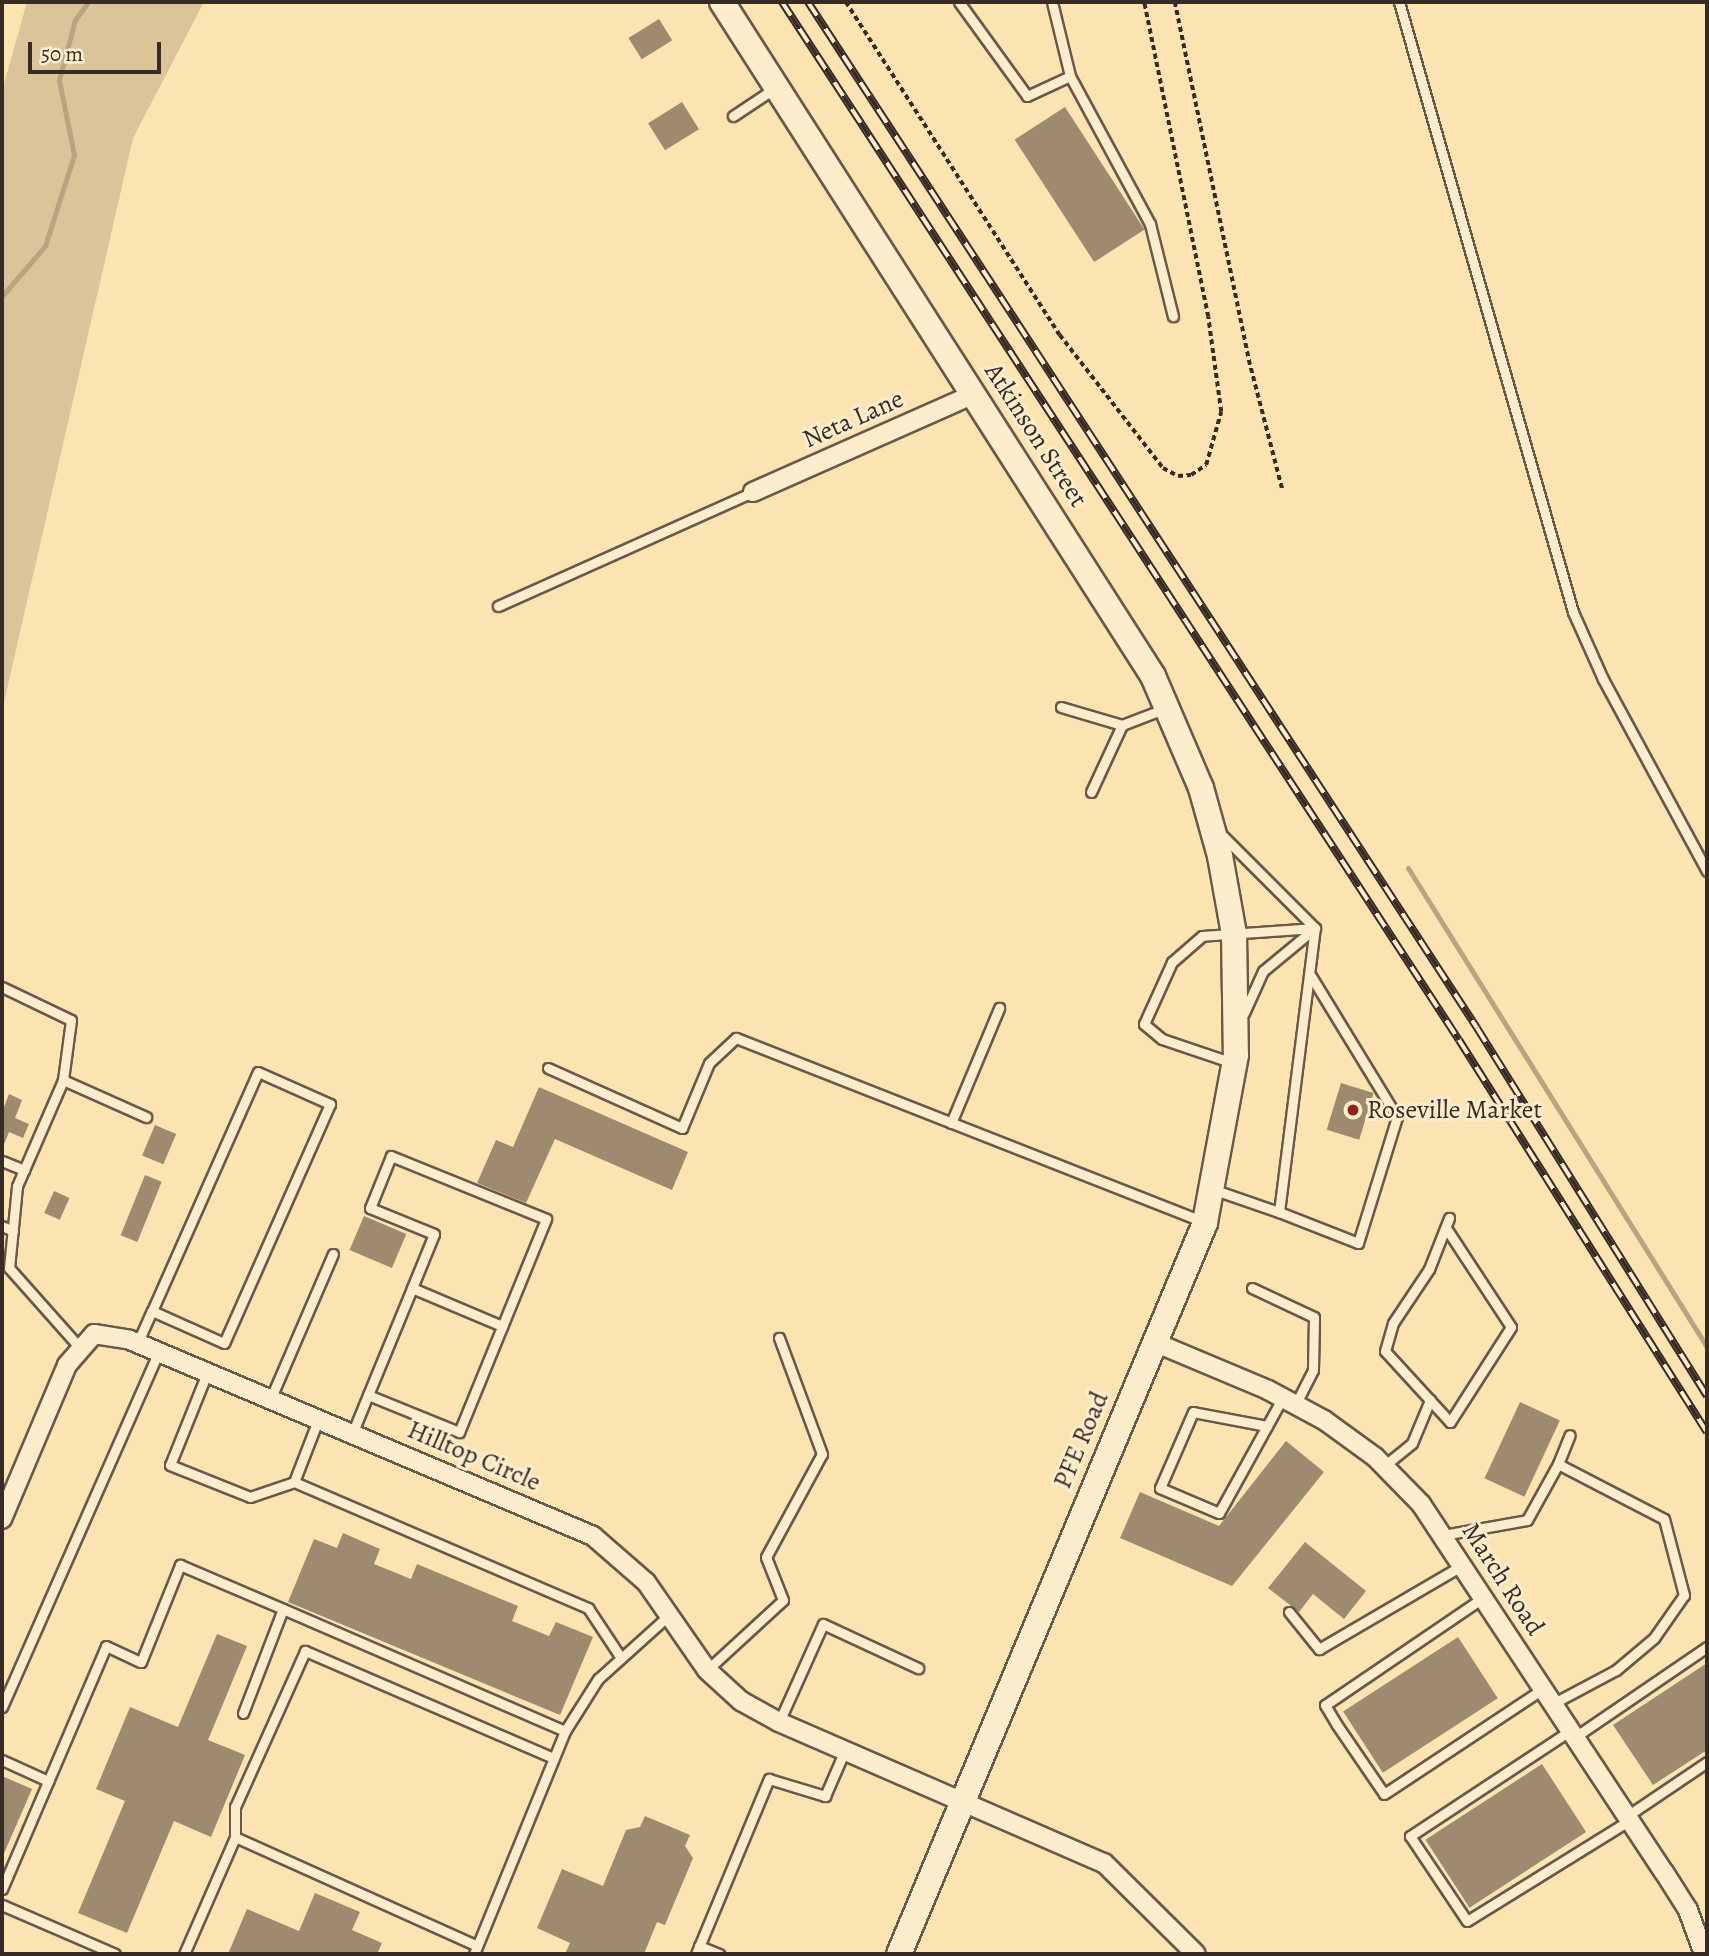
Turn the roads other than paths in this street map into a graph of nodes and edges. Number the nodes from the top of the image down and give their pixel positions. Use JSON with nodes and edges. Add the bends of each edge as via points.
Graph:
{"nodes":[{"id":1,"x":722,"y":2,"type":"edge"},
{"id":2,"x":959,"y":2,"type":"edge"},
{"id":3,"x":1052,"y":2,"type":"edge"},
{"id":4,"x":1399,"y":2,"type":"edge"},
{"id":5,"x":1070,"y":76,"type":"junction"},
{"id":6,"x":777,"y":87,"type":"junction"},
{"id":7,"x":733,"y":116,"type":"dead end"},
{"id":8,"x":1173,"y":316,"type":"dead end"},
{"id":9,"x":974,"y":394,"type":"junction"},
{"id":10,"x":753,"y":492,"type":"joint"},
{"id":11,"x":498,"y":606,"type":"dead end"},
{"id":12,"x":1062,"y":707,"type":"dead end"},
{"id":13,"x":1168,"y":708,"type":"junction"},
{"id":14,"x":1122,"y":725,"type":"junction"},
{"id":15,"x":1091,"y":792,"type":"dead end"},
{"id":16,"x":1211,"y":824,"type":"junction"},
{"id":17,"x":1707,"y":871,"type":"edge"},
{"id":18,"x":1315,"y":928,"type":"junction"},
{"id":19,"x":1234,"y":932,"type":"junction"},
{"id":20,"x":1311,"y":976,"type":"junction"},
{"id":21,"x":2,"y":987,"type":"edge"},
{"id":22,"x":999,"y":1008,"type":"dead end"},
{"id":23,"x":1237,"y":1028,"type":"junction"},
{"id":24,"x":1235,"y":1064,"type":"junction"},
{"id":25,"x":548,"y":1068,"type":"dead end"},
{"id":26,"x":63,"y":1080,"type":"junction"},
{"id":27,"x":146,"y":1117,"type":"dead end"},
{"id":28,"x":951,"y":1123,"type":"junction"},
{"id":29,"x":2,"y":1161,"type":"edge"},
{"id":30,"x":24,"y":1170,"type":"junction"},
{"id":31,"x":1214,"y":1189,"type":"junction"},
{"id":32,"x":1279,"y":1212,"type":"junction"},
{"id":33,"x":1450,"y":1218,"type":"dead end"},
{"id":34,"x":1205,"y":1223,"type":"junction"},
{"id":35,"x":2,"y":1226,"type":"edge"},
{"id":36,"x":1446,"y":1228,"type":"junction"},
{"id":37,"x":13,"y":1231,"type":"junction"},
{"id":38,"x":333,"y":1254,"type":"dead end"},
{"id":39,"x":5,"y":1267,"type":"edge"},
{"id":40,"x":412,"y":1288,"type":"junction"},
{"id":41,"x":1252,"y":1289,"type":"dead end"},
{"id":42,"x":152,"y":1311,"type":"junction"},
{"id":43,"x":502,"y":1326,"type":"junction"},
{"id":44,"x":779,"y":1338,"type":"dead end"},
{"id":45,"x":1154,"y":1342,"type":"junction"},
{"id":46,"x":137,"y":1344,"type":"junction"},
{"id":47,"x":81,"y":1349,"type":"junction"},
{"id":48,"x":158,"y":1353,"type":"junction"},
{"id":49,"x":207,"y":1374,"type":"junction"},
{"id":50,"x":368,"y":1395,"type":"junction"},
{"id":51,"x":270,"y":1400,"type":"junction"},
{"id":52,"x":1290,"y":1400,"type":"junction"},
{"id":53,"x":1430,"y":1400,"type":"junction"},
{"id":54,"x":318,"y":1420,"type":"junction"},
{"id":55,"x":1267,"y":1426,"type":"junction"},
{"id":56,"x":352,"y":1434,"type":"junction"},
{"id":57,"x":1570,"y":1435,"type":"dead end"},
{"id":58,"x":1558,"y":1464,"type":"junction"},
{"id":59,"x":1384,"y":1466,"type":"junction"},
{"id":60,"x":294,"y":1482,"type":"junction"},
{"id":61,"x":2,"y":1519,"type":"edge"},
{"id":62,"x":1443,"y":1535,"type":"junction"},
{"id":63,"x":1463,"y":1565,"type":"junction"},
{"id":64,"x":1484,"y":1597,"type":"junction"},
{"id":65,"x":283,"y":1609,"type":"junction"},
{"id":66,"x":1289,"y":1612,"type":"dead end"},
{"id":67,"x":669,"y":1615,"type":"junction"},
{"id":68,"x":1707,"y":1647,"type":"edge"},
{"id":69,"x":621,"y":1658,"type":"junction"},
{"id":70,"x":918,"y":1668,"type":"dead end"},
{"id":71,"x":706,"y":1670,"type":"junction"},
{"id":72,"x":1549,"y":1696,"type":"junction"},
{"id":73,"x":2,"y":1707,"type":"edge"},
{"id":74,"x":243,"y":1713,"type":"dead end"},
{"id":75,"x":779,"y":1722,"type":"junction"},
{"id":76,"x":565,"y":1731,"type":"junction"},
{"id":77,"x":1573,"y":1734,"type":"junction"},
{"id":78,"x":845,"y":1750,"type":"junction"},
{"id":79,"x":553,"y":1758,"type":"junction"},
{"id":80,"x":2,"y":1760,"type":"edge"},
{"id":81,"x":1707,"y":1762,"type":"edge"},
{"id":82,"x":48,"y":1781,"type":"junction"},
{"id":83,"x":964,"y":1801,"type":"junction"},
{"id":84,"x":1629,"y":1818,"type":"junction"},
{"id":85,"x":234,"y":1837,"type":"junction"},
{"id":86,"x":2,"y":1889,"type":"edge"},
{"id":87,"x":2,"y":1905,"type":"edge"},
{"id":88,"x":475,"y":1950,"type":"edge"},
{"id":89,"x":697,"y":1950,"type":"edge"},
{"id":90,"x":115,"y":1954,"type":"edge"},
{"id":91,"x":184,"y":1954,"type":"edge"},
{"id":92,"x":719,"y":1954,"type":"edge"},
{"id":93,"x":899,"y":1954,"type":"edge"},
{"id":94,"x":1196,"y":1954,"type":"edge"},
{"id":95,"x":1704,"y":1954,"type":"edge"}],
"edges":[{"from":1,"to":6,"type":"main road","name":"Atkinson Street"},
{"from":2,"to":5,"type":"lane","via":[[1027,96]]},
{"from":3,"to":5,"type":"lane"},
{"from":4,"to":17,"type":"lane","via":[[1573,612],[1613,698]]},
{"from":5,"to":8,"type":"lane","via":[[1150,224]]},
{"from":6,"to":7,"type":"lane"},
{"from":6,"to":9,"type":"main road","name":"Atkinson Street"},
{"from":9,"to":10,"type":"street","name":"Neta Lane"},
{"from":9,"to":13,"type":"main road","name":"Atkinson Street","via":[[1105,597]]},
{"from":10,"to":11,"type":"lane"},
{"from":12,"to":14,"type":"lane"},
{"from":13,"to":14,"type":"lane"},
{"from":13,"to":16,"type":"main road","name":"Atkinson Street"},
{"from":14,"to":15,"type":"lane"},
{"from":16,"to":18,"type":"lane"},
{"from":16,"to":19,"type":"main road","name":"Atkinson Street"},
{"from":18,"to":19,"type":"lane"},
{"from":18,"to":20,"type":"lane"},
{"from":18,"to":23,"type":"lane","via":[[1263,971]]},
{"from":19,"to":23,"type":"main road","name":"PFE Road"},
{"from":19,"to":24,"type":"lane","via":[[1202,936],[1172,962],[1144,1024],[1162,1039]]},
{"from":20,"to":32,"type":"lane"},
{"from":20,"to":32,"type":"lane","via":[[1397,1117],[1358,1243]]},
{"from":21,"to":26,"type":"lane","via":[[71,1020]]},
{"from":22,"to":28,"type":"lane"},
{"from":23,"to":24,"type":"main road","name":"PFE Road"},
{"from":24,"to":31,"type":"main road","name":"PFE Road"},
{"from":25,"to":28,"type":"lane","via":[[682,1128],[709,1063],[736,1038]]},
{"from":26,"to":27,"type":"lane"},
{"from":26,"to":30,"type":"lane"},
{"from":28,"to":34,"type":"lane"},
{"from":29,"to":30,"type":"lane"},
{"from":30,"to":37,"type":"lane","via":[[17,1186]]},
{"from":31,"to":32,"type":"lane"},
{"from":31,"to":34,"type":"main road","name":"PFE Road"},
{"from":33,"to":36,"type":"lane"},
{"from":34,"to":45,"type":"main road","name":"PFE Road"},
{"from":35,"to":37,"type":"lane"},
{"from":36,"to":53,"type":"lane","via":[[1429,1269],[1393,1323],[1385,1351]]},
{"from":36,"to":53,"type":"lane","via":[[1511,1327],[1450,1422]]},
{"from":37,"to":39,"type":"lane"},
{"from":38,"to":51,"type":"lane"},
{"from":39,"to":47,"type":"lane"},
{"from":40,"to":43,"type":"lane"},
{"from":40,"to":43,"type":"lane","via":[[434,1234],[370,1208],[391,1156],[546,1219]]},
{"from":40,"to":50,"type":"lane"},
{"from":41,"to":52,"type":"lane","via":[[1314,1317],[1313,1370]]},
{"from":42,"to":42,"type":"lane","via":[[258,1072],[330,1104],[224,1343]]},
{"from":42,"to":46,"type":"lane"},
{"from":43,"to":50,"type":"lane","via":[[459,1432]]},
{"from":44,"to":71,"type":"lane","via":[[822,1454],[766,1557],[783,1600]]},
{"from":45,"to":52,"type":"street","name":"March Road"},
{"from":45,"to":83,"type":"main road","name":"PFE Road"},
{"from":46,"to":47,"type":"street","name":"Hilltop Circle","via":[[94,1334]]},
{"from":46,"to":48,"type":"street","name":"Hilltop Circle"},
{"from":47,"to":61,"type":"street","via":[[67,1365]]},
{"from":48,"to":49,"type":"street","name":"Hilltop Circle"},
{"from":48,"to":73,"type":"lane"},
{"from":49,"to":51,"type":"street","name":"Hilltop Circle"},
{"from":49,"to":60,"type":"lane","via":[[170,1465],[250,1497]]},
{"from":50,"to":56,"type":"lane"},
{"from":51,"to":54,"type":"street","name":"Hilltop Circle"},
{"from":52,"to":55,"type":"lane"},
{"from":52,"to":59,"type":"street","name":"March Road","via":[[1351,1437]]},
{"from":53,"to":59,"type":"lane","via":[[1412,1443]]},
{"from":54,"to":56,"type":"street","name":"Hilltop Circle"},
{"from":54,"to":60,"type":"lane"},
{"from":55,"to":55,"type":"lane","via":[[1219,1513],[1160,1488],[1193,1412]]},
{"from":56,"to":67,"type":"street","name":"Hilltop Circle","via":[[593,1536],[646,1582]]},
{"from":57,"to":58,"type":"lane"},
{"from":58,"to":62,"type":"lane","via":[[1527,1520]]},
{"from":58,"to":72,"type":"lane","via":[[1664,1519],[1684,1595],[1644,1646],[1616,1670]]},
{"from":59,"to":62,"type":"street","name":"March Road"},
{"from":60,"to":69,"type":"lane","via":[[588,1608]]},
{"from":62,"to":63,"type":"street","name":"March Road"},
{"from":63,"to":64,"type":"street","name":"March Road"},
{"from":63,"to":66,"type":"lane","via":[[1319,1649]]},
{"from":64,"to":72,"type":"street","name":"March Road"},
{"from":64,"to":72,"type":"lane","via":[[1325,1705],[1337,1725],[1384,1794]]},
{"from":65,"to":74,"type":"lane"},
{"from":65,"to":76,"type":"lane"},
{"from":65,"to":82,"type":"lane","via":[[180,1565],[141,1662],[106,1646]]},
{"from":67,"to":69,"type":"lane"},
{"from":67,"to":71,"type":"street","name":"Hilltop Circle"},
{"from":68,"to":77,"type":"lane"},
{"from":69,"to":76,"type":"lane","via":[[598,1679]]},
{"from":70,"to":75,"type":"lane","via":[[823,1624]]},
{"from":71,"to":75,"type":"street","name":"Hilltop Circle","via":[[741,1701]]},
{"from":72,"to":77,"type":"street","name":"March Road"},
{"from":75,"to":78,"type":"street","name":"Hilltop Circle"},
{"from":76,"to":79,"type":"lane"},
{"from":77,"to":84,"type":"street","name":"March Road"},
{"from":77,"to":84,"type":"lane","via":[[1410,1836],[1467,1921]]},
{"from":78,"to":83,"type":"street","name":"Hilltop Circle"},
{"from":78,"to":89,"type":"lane","via":[[825,1796],[769,1779]]},
{"from":79,"to":85,"type":"lane","via":[[305,1651],[235,1807]]},
{"from":79,"to":88,"type":"lane"},
{"from":80,"to":82,"type":"lane"},
{"from":81,"to":84,"type":"lane"},
{"from":82,"to":86,"type":"lane"},
{"from":83,"to":93,"type":"main road","name":"PFE Road"},
{"from":83,"to":94,"type":"street","name":"Hilltop Circle","via":[[1104,1863]]},
{"from":84,"to":95,"type":"street","name":"March Road","via":[[1688,1910]]},
{"from":85,"to":88,"type":"lane"},
{"from":85,"to":91,"type":"lane"},
{"from":87,"to":90,"type":"lane"},
{"from":89,"to":92,"type":"lane"}]}
